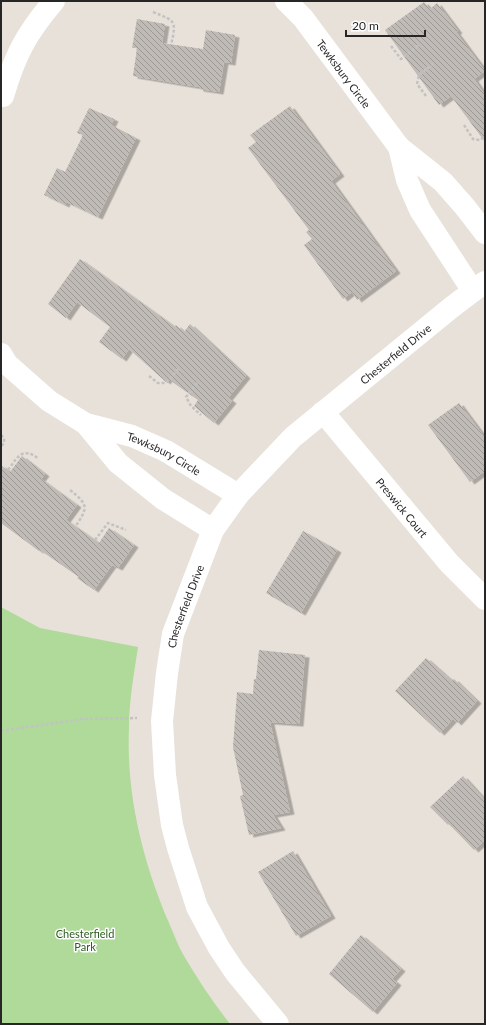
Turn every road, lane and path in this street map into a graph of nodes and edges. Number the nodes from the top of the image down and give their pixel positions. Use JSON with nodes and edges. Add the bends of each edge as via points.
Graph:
{"nodes":[{"id":1,"x":54,"y":1,"type":"edge"},
{"id":2,"x":286,"y":1,"type":"edge"},
{"id":3,"x":153,"y":12,"type":"dead end"},
{"id":4,"x":171,"y":45,"type":"dead end"},
{"id":5,"x":419,"y":45,"type":"dead end"},
{"id":6,"x":391,"y":46,"type":"dead end"},
{"id":7,"x":433,"y":64,"type":"dead end"},
{"id":8,"x":426,"y":96,"type":"dead end"},
{"id":9,"x":2,"y":100,"type":"edge"},
{"id":10,"x":464,"y":125,"type":"dead end"},
{"id":11,"x":485,"y":136,"type":"edge"},
{"id":12,"x":399,"y":147,"type":"junction"},
{"id":13,"x":485,"y":233,"type":"edge"},
{"id":14,"x":479,"y":287,"type":"edge"},
{"id":15,"x":1,"y":354,"type":"edge"},
{"id":16,"x":179,"y":368,"type":"dead end"},
{"id":17,"x":149,"y":376,"type":"dead end"},
{"id":18,"x":197,"y":383,"type":"dead end"},
{"id":19,"x":323,"y":412,"type":"junction"},
{"id":20,"x":201,"y":415,"type":"dead end"},
{"id":21,"x":86,"y":424,"type":"junction"},
{"id":22,"x":1,"y":435,"type":"edge"},
{"id":23,"x":1,"y":447,"type":"edge"},
{"id":24,"x":39,"y":459,"type":"dead end"},
{"id":25,"x":8,"y":470,"type":"dead end"},
{"id":26,"x":70,"y":490,"type":"dead end"},
{"id":27,"x":238,"y":495,"type":"junction"},
{"id":28,"x":75,"y":527,"type":"dead end"},
{"id":29,"x":126,"y":530,"type":"dead end"},
{"id":30,"x":214,"y":530,"type":"junction"},
{"id":31,"x":95,"y":540,"type":"dead end"},
{"id":32,"x":485,"y":599,"type":"edge"},
{"id":33,"x":144,"y":718,"type":"dead end"},
{"id":34,"x":1,"y":731,"type":"edge"},
{"id":35,"x":278,"y":1024,"type":"edge"}],
"edges":[{"from":1,"to":9,"type":"street","via":[[24,41],[14,61]]},
{"from":2,"to":12,"type":"street","name":"Tewksbury Circle","via":[[303,18]]},
{"from":3,"to":4,"type":"path","via":[[172,21],[174,30]]},
{"from":5,"to":6,"type":"path","via":[[401,59]]},
{"from":7,"to":8,"type":"path","via":[[419,75],[417,84]]},
{"from":10,"to":11,"type":"path","via":[[473,139],[480,140]]},
{"from":12,"to":13,"type":"street","name":"Tewksbury Circle","via":[[443,182]]},
{"from":12,"to":14,"type":"street","name":"Tewksbury Circle","via":[[407,180],[420,210]]},
{"from":14,"to":19,"type":"street","name":"Chesterfield Drive"},
{"from":15,"to":21,"type":"street","name":"Tewksbury Circle","via":[[7,364],[49,401]]},
{"from":16,"to":17,"type":"path","via":[[166,383],[158,383]]},
{"from":18,"to":20,"type":"path","via":[[186,397]]},
{"from":19,"to":27,"type":"street","name":"Chesterfield Drive","via":[[293,437]]},
{"from":19,"to":32,"type":"street","name":"Preswick Court","via":[[449,562]]},
{"from":21,"to":27,"type":"street","name":"Tewksbury Circle","via":[[132,436],[166,451]]},
{"from":21,"to":30,"type":"street","name":"Tewksbury Circle","via":[[118,463],[163,499]]},
{"from":22,"to":23,"type":"path","via":[[4,443]]},
{"from":24,"to":25,"type":"path","via":[[24,453]]},
{"from":26,"to":28,"type":"path","via":[[81,498],[85,506],[84,514]]},
{"from":27,"to":30,"type":"street","name":"Chesterfield Drive"},
{"from":29,"to":31,"type":"path","via":[[108,523]]},
{"from":30,"to":35,"type":"street","name":"Chesterfield Drive","via":[[173,634],[162,721],[165,775],[172,825],[197,906],[235,972]]},
{"from":33,"to":34,"type":"path","via":[[82,719]]}]}
